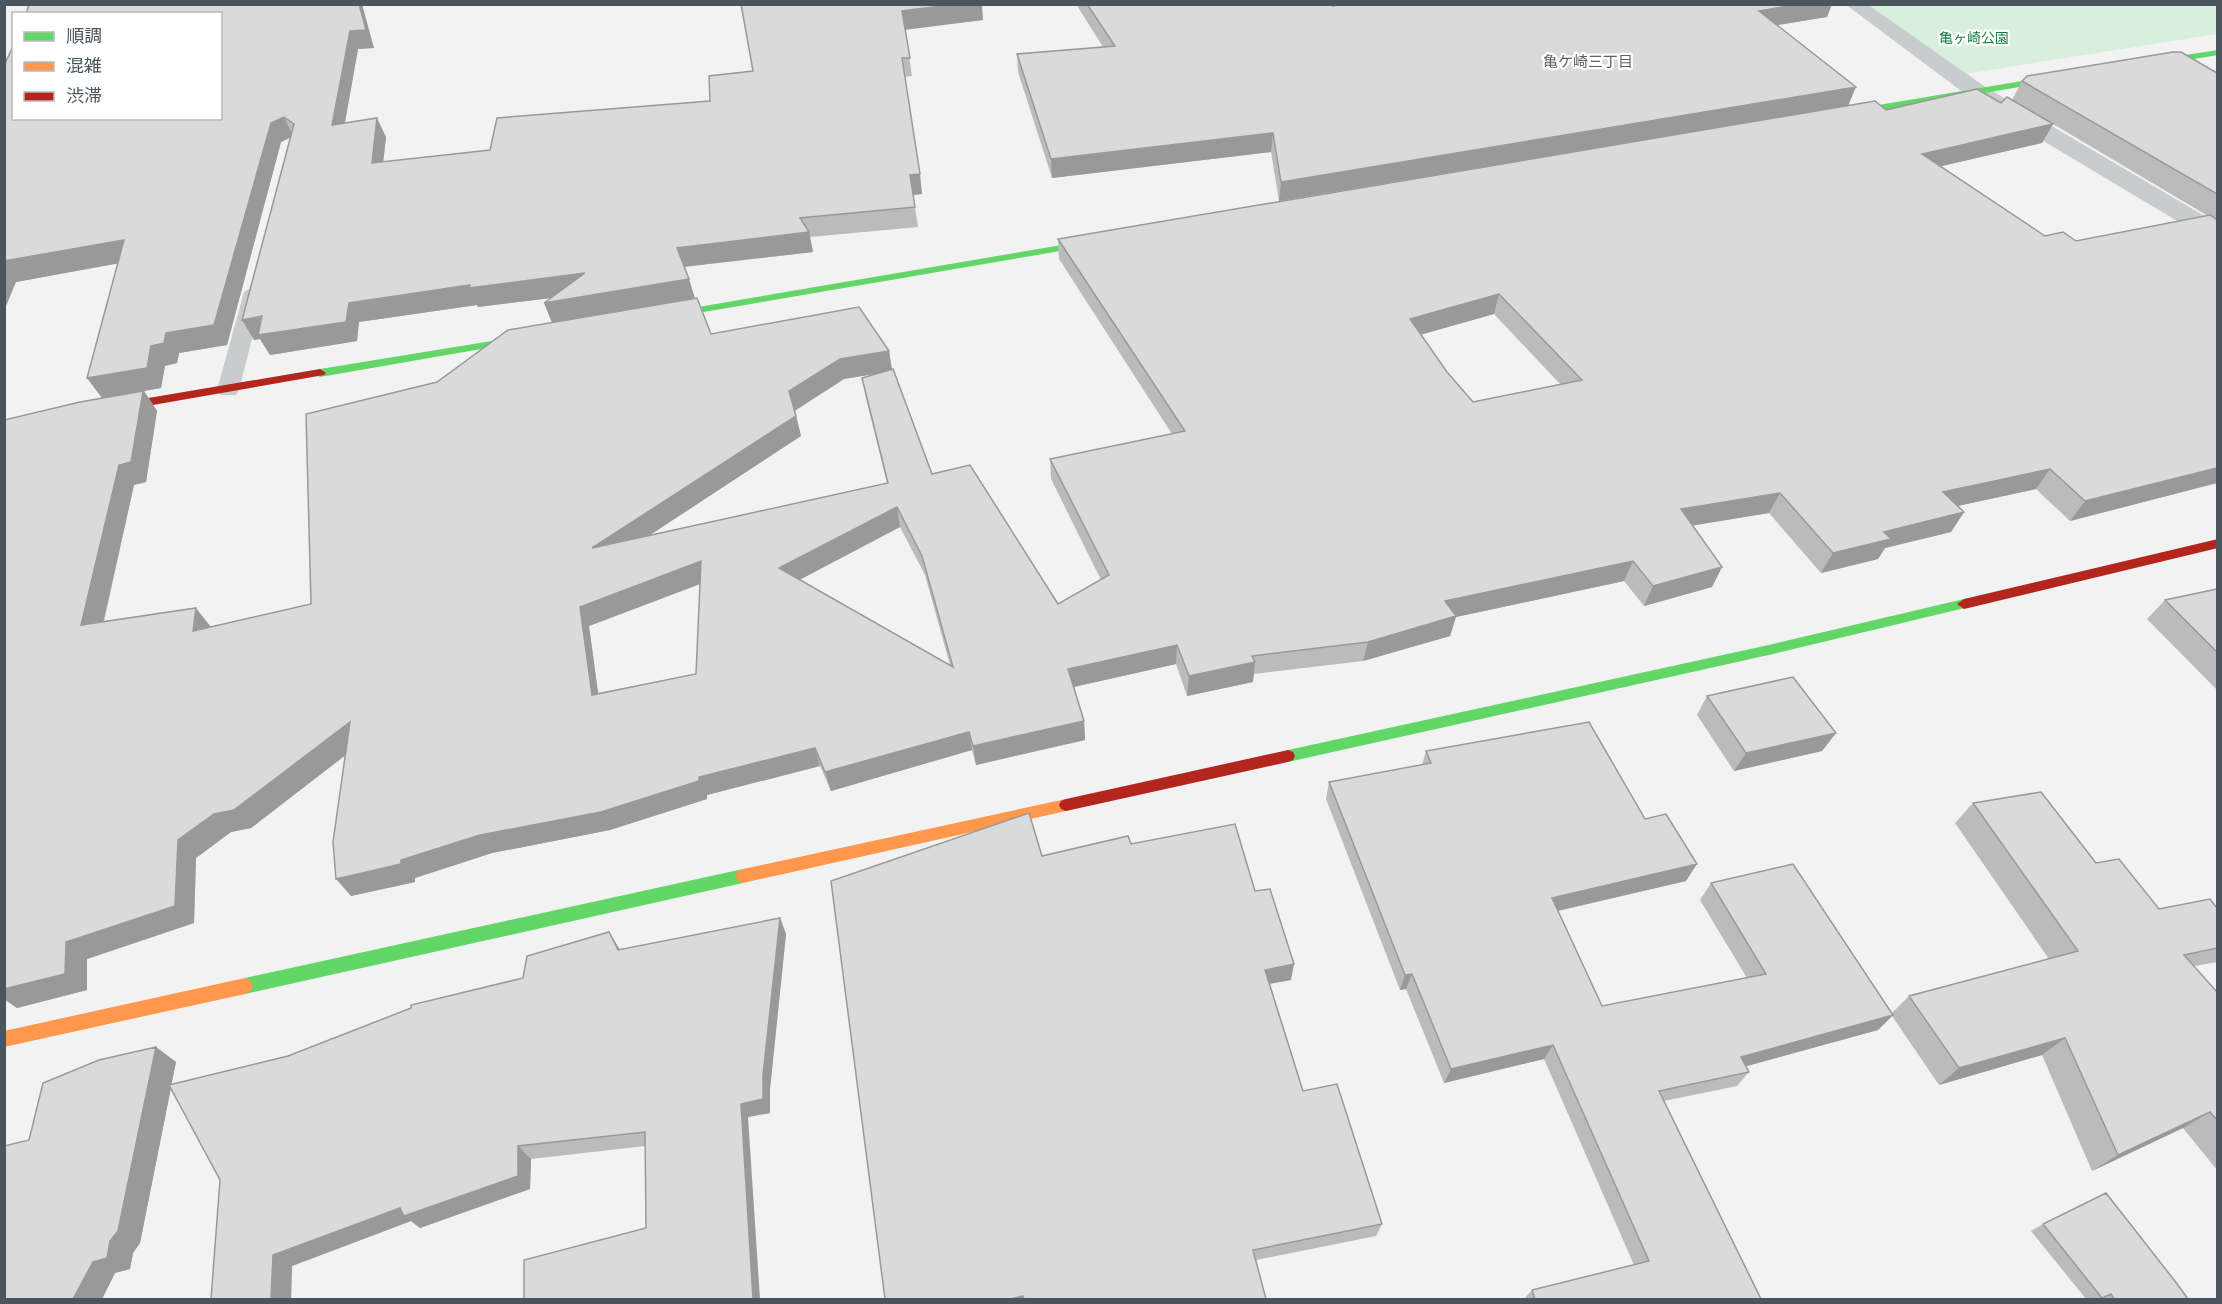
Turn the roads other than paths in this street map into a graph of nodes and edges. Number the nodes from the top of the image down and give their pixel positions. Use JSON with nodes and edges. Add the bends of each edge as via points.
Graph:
{"nodes":[{"id":1,"x":1854,"y":4,"type":"edge"},
{"id":2,"x":2217,"y":52,"type":"edge"},
{"id":3,"x":2126,"y":67,"type":"edge"},
{"id":4,"x":2079,"y":74,"type":"edge"},
{"id":5,"x":1976,"y":91,"type":"junction"},
{"id":6,"x":1823,"y":117,"type":"edge"},
{"id":7,"x":2217,"y":235,"type":"edge"},
{"id":8,"x":1118,"y":238,"type":"edge"},
{"id":9,"x":257,"y":278,"type":"edge"},
{"id":10,"x":638,"y":320,"type":"edge"},
{"id":11,"x":545,"y":336,"type":"edge"},
{"id":12,"x":228,"y":390,"type":"junction"},
{"id":13,"x":98,"y":411,"type":"edge"},
{"id":14,"x":2217,"y":543,"type":"edge"},
{"id":15,"x":4,"y":1039,"type":"edge"}],
"edges":[{"from":1,"to":5,"type":"street"},
{"from":2,"to":3,"type":"street"},
{"from":4,"to":5,"type":"street"},
{"from":5,"to":6,"type":"street"},
{"from":5,"to":7,"type":"street"},
{"from":8,"to":10,"type":"street"},
{"from":9,"to":12,"type":"lane"},
{"from":11,"to":12,"type":"street"},
{"from":12,"to":13,"type":"street"},
{"from":14,"to":15,"type":"street","via":[[1773,649]]}]}
